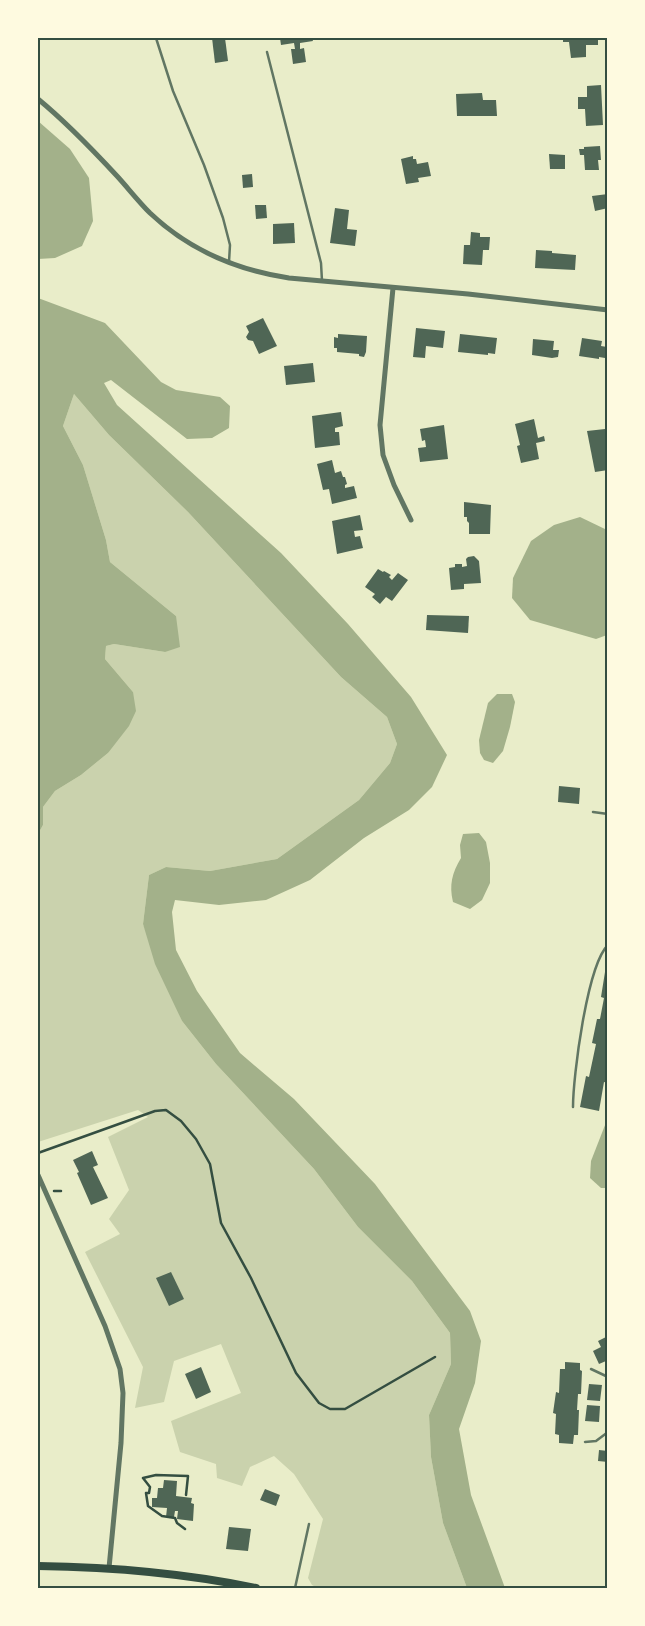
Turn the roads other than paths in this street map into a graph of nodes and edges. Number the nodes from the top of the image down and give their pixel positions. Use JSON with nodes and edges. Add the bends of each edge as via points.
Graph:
{"nodes":[{"id":1,"x":156,"y":38,"type":"edge"},
{"id":2,"x":267,"y":52,"type":"dead end"},
{"id":3,"x":38,"y":99,"type":"edge"},
{"id":4,"x":229,"y":264,"type":"junction"},
{"id":5,"x":322,"y":282,"type":"junction"},
{"id":6,"x":394,"y":288,"type":"junction"},
{"id":7,"x":608,"y":310,"type":"edge"},
{"id":8,"x":411,"y":520,"type":"dead end"},
{"id":9,"x":593,"y":812,"type":"dead end"},
{"id":10,"x":608,"y":814,"type":"edge"},
{"id":11,"x":608,"y":945,"type":"edge"},
{"id":12,"x":573,"y":1107,"type":"dead end"},
{"id":13,"x":38,"y":1176,"type":"edge"},
{"id":14,"x":591,"y":1369,"type":"dead end"},
{"id":15,"x":608,"y":1377,"type":"edge"},
{"id":16,"x":608,"y":1432,"type":"edge"},
{"id":17,"x":585,"y":1442,"type":"dead end"},
{"id":18,"x":309,"y":1524,"type":"dead end"},
{"id":19,"x":38,"y":1566,"type":"edge"},
{"id":20,"x":108,"y":1568,"type":"junction"},
{"id":21,"x":256,"y":1588,"type":"edge"},
{"id":22,"x":295,"y":1588,"type":"edge"}],
"edges":[{"from":1,"to":4,"type":"lane","via":[[173,91],[223,218],[230,246]]},
{"from":2,"to":5,"type":"lane","via":[[321,263]]},
{"from":3,"to":4,"type":"street","via":[[77,135],[150,213],[204,252]]},
{"from":4,"to":5,"type":"street","via":[[261,274]]},
{"from":5,"to":6,"type":"street"},
{"from":6,"to":7,"type":"street"},
{"from":6,"to":8,"type":"street","via":[[380,425],[383,455]]},
{"from":9,"to":10,"type":"lane"},
{"from":11,"to":12,"type":"lane","via":[[601,952],[594,971],[585,1012],[573,1086]]},
{"from":13,"to":20,"type":"street","via":[[105,1326],[121,1376],[121,1443]]},
{"from":14,"to":15,"type":"lane"},
{"from":16,"to":17,"type":"lane","via":[[596,1440]]},
{"from":18,"to":22,"type":"lane"},
{"from":19,"to":20,"type":"main road"},
{"from":20,"to":21,"type":"main road"}]}
